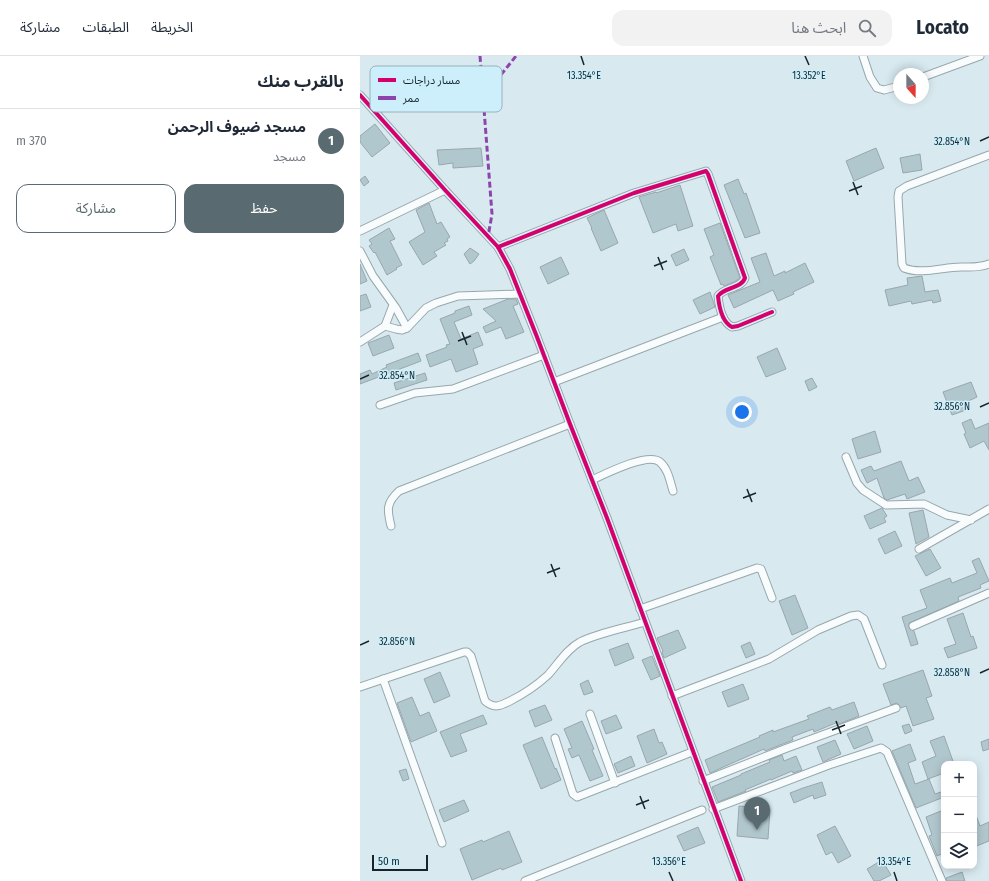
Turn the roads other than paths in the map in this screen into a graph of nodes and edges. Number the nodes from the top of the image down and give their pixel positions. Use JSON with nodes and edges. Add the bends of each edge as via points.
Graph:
{"nodes":[{"id":1,"x":863,"y":56,"type":"edge"},
{"id":2,"x":980,"y":56,"type":"edge"},
{"id":3,"x":929,"y":75,"type":"edge"},
{"id":4,"x":893,"y":88,"type":"edge"},
{"id":5,"x":360,"y":95,"type":"edge"},
{"id":6,"x":370,"y":106,"type":"edge"},
{"id":7,"x":375,"y":112,"type":"edge"},
{"id":8,"x":989,"y":155,"type":"edge"},
{"id":9,"x":445,"y":190,"type":"junction"},
{"id":10,"x":360,"y":231,"type":"edge"},
{"id":11,"x":498,"y":247,"type":"junction"},
{"id":12,"x":360,"y":251,"type":"edge"},
{"id":13,"x":989,"y":264,"type":"edge"},
{"id":14,"x":520,"y":294,"type":"junction"},
{"id":15,"x":393,"y":305,"type":"junction"},
{"id":16,"x":772,"y":312,"type":"dead end"},
{"id":17,"x":723,"y":317,"type":"junction"},
{"id":18,"x":385,"y":326,"type":"junction"},
{"id":19,"x":407,"y":328,"type":"junction"},
{"id":20,"x":360,"y":342,"type":"edge"},
{"id":21,"x":544,"y":355,"type":"junction"},
{"id":22,"x":554,"y":382,"type":"junction"},
{"id":23,"x":380,"y":406,"type":"dead end"},
{"id":24,"x":570,"y":424,"type":"junction"},
{"id":25,"x":846,"y":457,"type":"dead end"},
{"id":26,"x":592,"y":480,"type":"junction"},
{"id":27,"x":673,"y":490,"type":"dead end"},
{"id":28,"x":989,"y":509,"type":"edge"},
{"id":29,"x":971,"y":520,"type":"junction"},
{"id":30,"x":391,"y":526,"type":"dead end"},
{"id":31,"x":919,"y":549,"type":"dead end"},
{"id":32,"x":989,"y":593,"type":"edge"},
{"id":33,"x":772,"y":598,"type":"dead end"},
{"id":34,"x":640,"y":609,"type":"junction"},
{"id":35,"x":645,"y":622,"type":"junction"},
{"id":36,"x":913,"y":626,"type":"dead end"},
{"id":37,"x":882,"y":665,"type":"dead end"},
{"id":38,"x":383,"y":679,"type":"junction"},
{"id":39,"x":360,"y":687,"type":"edge"},
{"id":40,"x":672,"y":696,"type":"junction"},
{"id":41,"x":896,"y":708,"type":"dead end"},
{"id":42,"x":590,"y":714,"type":"dead end"},
{"id":43,"x":555,"y":738,"type":"dead end"},
{"id":44,"x":692,"y":752,"type":"junction"},
{"id":45,"x":703,"y":781,"type":"junction"},
{"id":46,"x":615,"y":783,"type":"junction"},
{"id":47,"x":714,"y":809,"type":"junction"},
{"id":48,"x":702,"y":810,"type":"dead end"},
{"id":49,"x":442,"y":843,"type":"dead end"},
{"id":50,"x":525,"y":881,"type":"edge"},
{"id":51,"x":740,"y":881,"type":"edge"},
{"id":52,"x":942,"y":881,"type":"edge"}],
"edges":[{"from":1,"to":4,"type":"street","via":[[870,77],[877,88],[884,90]]},
{"from":2,"to":3,"type":"street"},
{"from":5,"to":6,"type":"street"},
{"from":7,"to":9,"type":"street"},
{"from":8,"to":13,"type":"street","via":[[907,186],[899,191],[898,197],[904,268],[927,271],[975,268]]},
{"from":9,"to":10,"type":"street"},
{"from":9,"to":11,"type":"street"},
{"from":11,"to":14,"type":"street"},
{"from":11,"to":17,"type":"street","via":[[634,193],[706,171],[744,278],[742,283],[718,296]]},
{"from":12,"to":15,"type":"street"},
{"from":14,"to":19,"type":"street","via":[[458,296],[426,308]]},
{"from":14,"to":21,"type":"street"},
{"from":15,"to":18,"type":"street"},
{"from":15,"to":19,"type":"street"},
{"from":16,"to":17,"type":"street","via":[[732,327]]},
{"from":17,"to":22,"type":"street"},
{"from":18,"to":19,"type":"street","via":[[402,330]]},
{"from":18,"to":20,"type":"street"},
{"from":21,"to":22,"type":"street"},
{"from":21,"to":23,"type":"street","via":[[453,389],[415,393]]},
{"from":22,"to":24,"type":"street"},
{"from":24,"to":26,"type":"street"},
{"from":24,"to":30,"type":"street","via":[[399,491],[389,504]]},
{"from":25,"to":29,"type":"street","via":[[857,483],[886,505],[924,504],[947,515]]},
{"from":26,"to":27,"type":"street","via":[[640,461],[654,459],[664,467]]},
{"from":26,"to":34,"type":"street"},
{"from":28,"to":29,"type":"street"},
{"from":29,"to":31,"type":"street"},
{"from":32,"to":36,"type":"street"},
{"from":33,"to":34,"type":"street","via":[[761,569],[757,568]]},
{"from":34,"to":35,"type":"street"},
{"from":35,"to":38,"type":"street","via":[[578,643],[536,685],[523,695],[502,705],[490,706],[485,701],[471,656],[467,652]]},
{"from":35,"to":40,"type":"street"},
{"from":37,"to":40,"type":"street","via":[[864,619],[858,615],[851,616],[818,630],[768,659]]},
{"from":38,"to":39,"type":"street"},
{"from":38,"to":49,"type":"street"},
{"from":40,"to":44,"type":"street"},
{"from":41,"to":45,"type":"street"},
{"from":42,"to":46,"type":"street"},
{"from":43,"to":46,"type":"street","via":[[575,796],[580,797]]},
{"from":44,"to":45,"type":"street"},
{"from":44,"to":46,"type":"street"},
{"from":45,"to":47,"type":"street"},
{"from":47,"to":51,"type":"street"},
{"from":47,"to":52,"type":"street","via":[[881,748],[887,752]]},
{"from":48,"to":50,"type":"street"}]}
